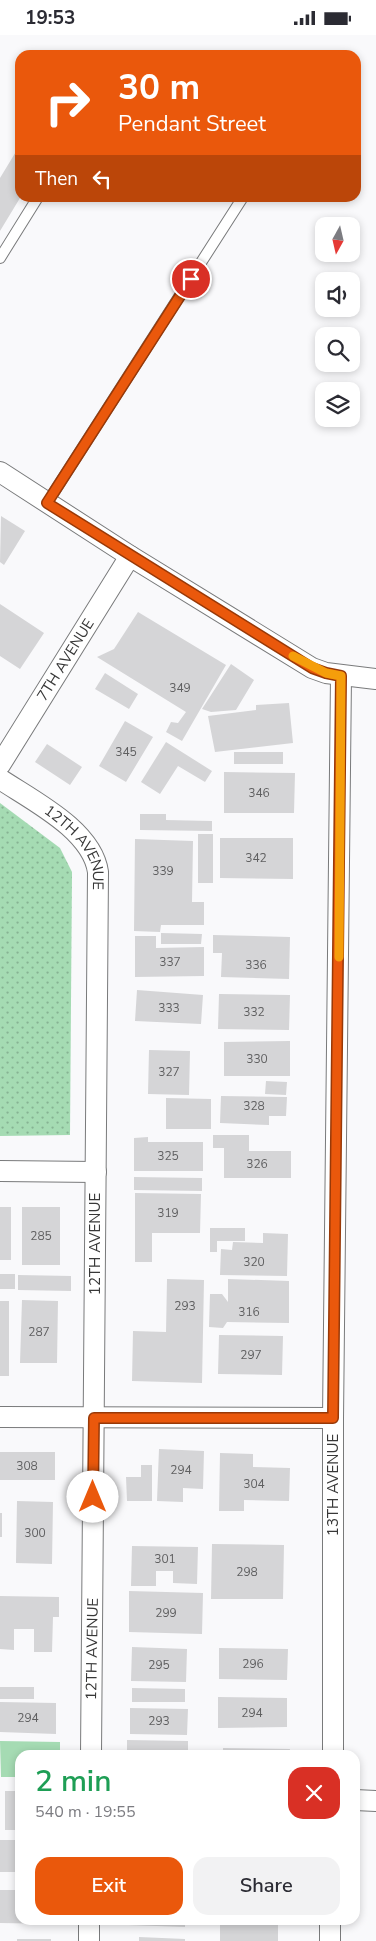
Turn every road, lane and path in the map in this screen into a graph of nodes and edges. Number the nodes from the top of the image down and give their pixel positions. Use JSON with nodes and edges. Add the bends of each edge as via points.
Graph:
{"nodes":[{"id":1,"x":35,"y":202,"type":"edge"},
{"id":2,"x":240,"y":202,"type":"edge"},
{"id":3,"x":0,"y":258,"type":"edge"},
{"id":4,"x":0,"y":472,"type":"edge"},
{"id":5,"x":47,"y":503,"type":"junction"},
{"id":6,"x":130,"y":556,"type":"junction"},
{"id":7,"x":341,"y":676,"type":"junction"},
{"id":8,"x":376,"y":679,"type":"edge"},
{"id":9,"x":0,"y":765,"type":"edge"},
{"id":10,"x":0,"y":779,"type":"edge"},
{"id":11,"x":0,"y":1171,"type":"edge"},
{"id":12,"x":96,"y":1172,"type":"junction"},
{"id":13,"x":0,"y":1417,"type":"edge"},
{"id":14,"x":94,"y":1418,"type":"junction"},
{"id":15,"x":333,"y":1418,"type":"junction"},
{"id":16,"x":91,"y":1750,"type":"edge"},
{"id":17,"x":333,"y":1750,"type":"edge"},
{"id":18,"x":360,"y":1801,"type":"edge"},
{"id":19,"x":376,"y":1801,"type":"edge"},
{"id":20,"x":89,"y":1925,"type":"edge"},
{"id":21,"x":330,"y":1925,"type":"edge"},
{"id":22,"x":89,"y":1941,"type":"edge"},
{"id":23,"x":330,"y":1941,"type":"edge"}],
"edges":[{"from":1,"to":3,"type":"lane"},
{"from":2,"to":5,"type":"lane"},
{"from":4,"to":5,"type":"street"},
{"from":5,"to":6,"type":"street"},
{"from":6,"to":7,"type":"street","via":[[312,668]]},
{"from":6,"to":9,"type":"street","name":"7TH AVENUE"},
{"from":7,"to":8,"type":"street"},
{"from":7,"to":15,"type":"street","name":"13TH AVENUE"},
{"from":10,"to":12,"type":"street","name":"12TH AVENUE","via":[[64,822],[86,842],[95,856],[98,1005]]},
{"from":11,"to":12,"type":"street"},
{"from":12,"to":14,"type":"street","name":"12TH AVENUE"},
{"from":13,"to":14,"type":"street"},
{"from":14,"to":15,"type":"street"},
{"from":14,"to":16,"type":"street","name":"12TH AVENUE"},
{"from":15,"to":17,"type":"street","name":"13TH AVENUE"},
{"from":18,"to":19,"type":"street"},
{"from":20,"to":22,"type":"street"},
{"from":21,"to":23,"type":"street"}]}
